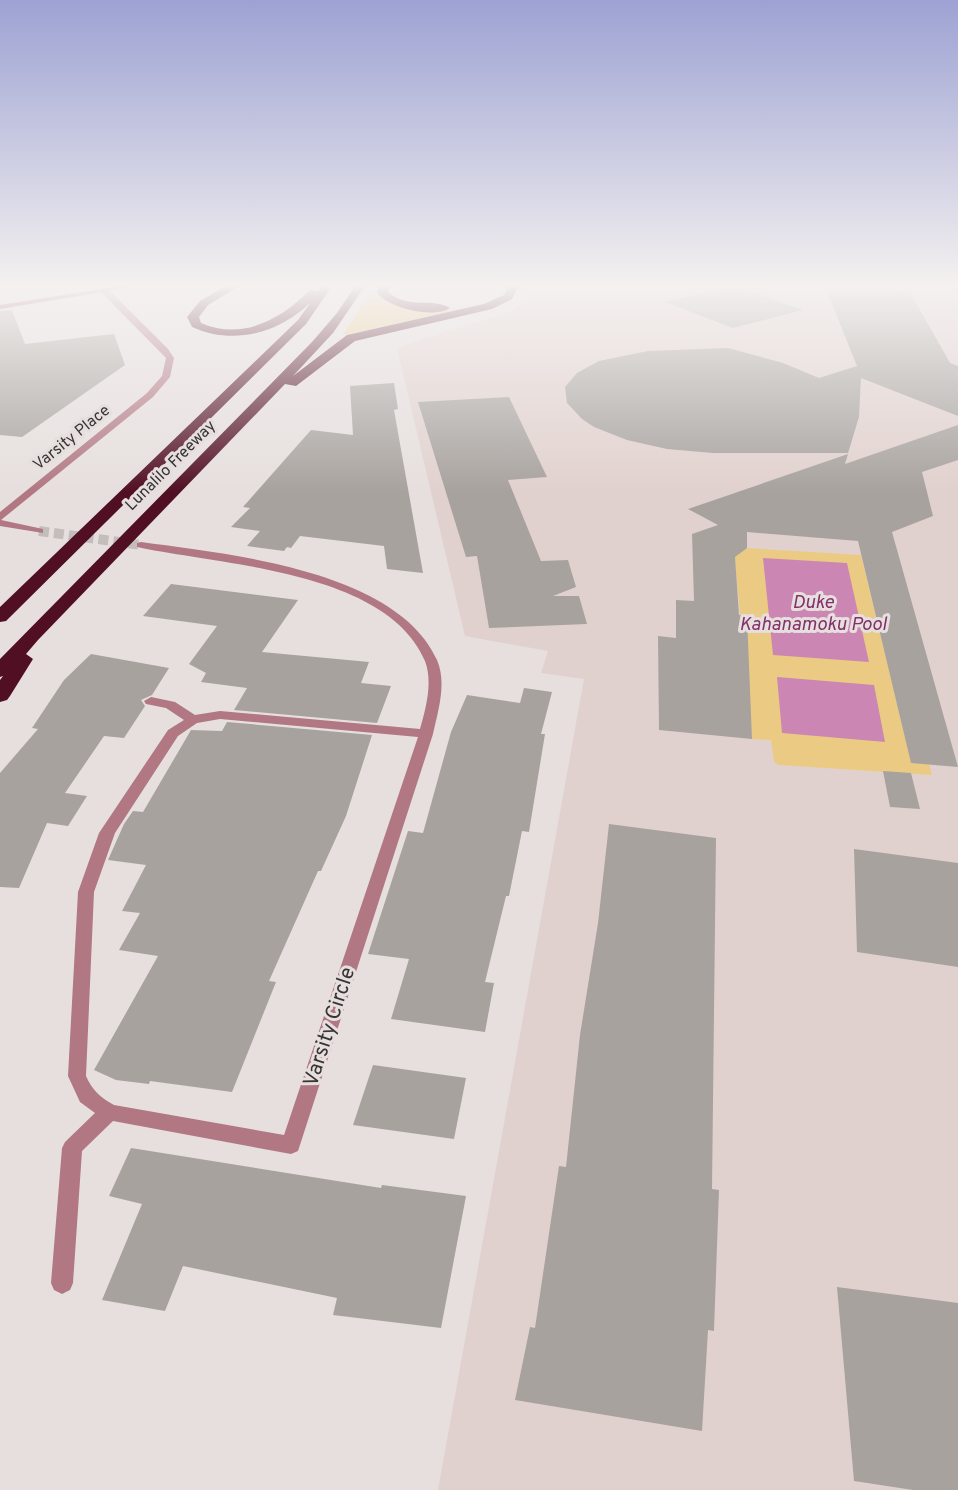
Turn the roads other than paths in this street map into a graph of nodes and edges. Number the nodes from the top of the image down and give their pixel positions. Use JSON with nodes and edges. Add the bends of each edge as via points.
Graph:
{"nodes":[{"id":1,"x":166,"y":353,"type":"edge"},
{"id":2,"x":271,"y":353,"type":"edge"},
{"id":3,"x":308,"y":353,"type":"edge"},
{"id":4,"x":331,"y":353,"type":"edge"},
{"id":5,"x":253,"y":411,"type":"junction"},
{"id":6,"x":0,"y":517,"type":"edge"},
{"id":7,"x":0,"y":523,"type":"edge"},
{"id":8,"x":39,"y":531,"type":"tunnel mouth"},
{"id":9,"x":141,"y":545,"type":"tunnel mouth"},
{"id":10,"x":58,"y":605,"type":"junction"},
{"id":11,"x":0,"y":617,"type":"edge"},
{"id":12,"x":0,"y":671,"type":"edge"},
{"id":13,"x":0,"y":696,"type":"edge"},
{"id":14,"x":151,"y":701,"type":"dead end"},
{"id":15,"x":193,"y":720,"type":"junction"},
{"id":16,"x":426,"y":734,"type":"junction"},
{"id":17,"x":109,"y":1112,"type":"junction"},
{"id":18,"x":62,"y":1283,"type":"dead end"}],
"edges":[{"from":1,"to":6,"type":"street","name":"Varsity Place","via":[[170,358],[166,377],[150,395]]},
{"from":2,"to":11,"type":"highway","name":"Lunalilo Freeway"},
{"from":3,"to":5,"type":"highway","name":"Lunalilo Freeway"},
{"from":4,"to":5,"type":"highway"},
{"from":5,"to":10,"type":"highway","name":"Lunalilo Freeway"},
{"from":7,"to":8,"type":"street"},
{"from":9,"to":16,"type":"street","name":"Varsity Circle","via":[[298,572],[370,601],[404,622],[420,639],[435,678]]},
{"from":10,"to":12,"type":"highway","name":"Lunalilo Freeway"},
{"from":10,"to":13,"type":"highway"},
{"from":14,"to":15,"type":"street","via":[[170,705]]},
{"from":15,"to":16,"type":"street","via":[[220,715]]},
{"from":15,"to":17,"type":"street","via":[[170,737],[107,833],[86,892],[77,1076],[87,1098]]},
{"from":16,"to":17,"type":"street","name":"Varsity Circle","via":[[291,1144]]},
{"from":17,"to":18,"type":"street","via":[[72,1148]]}]}
